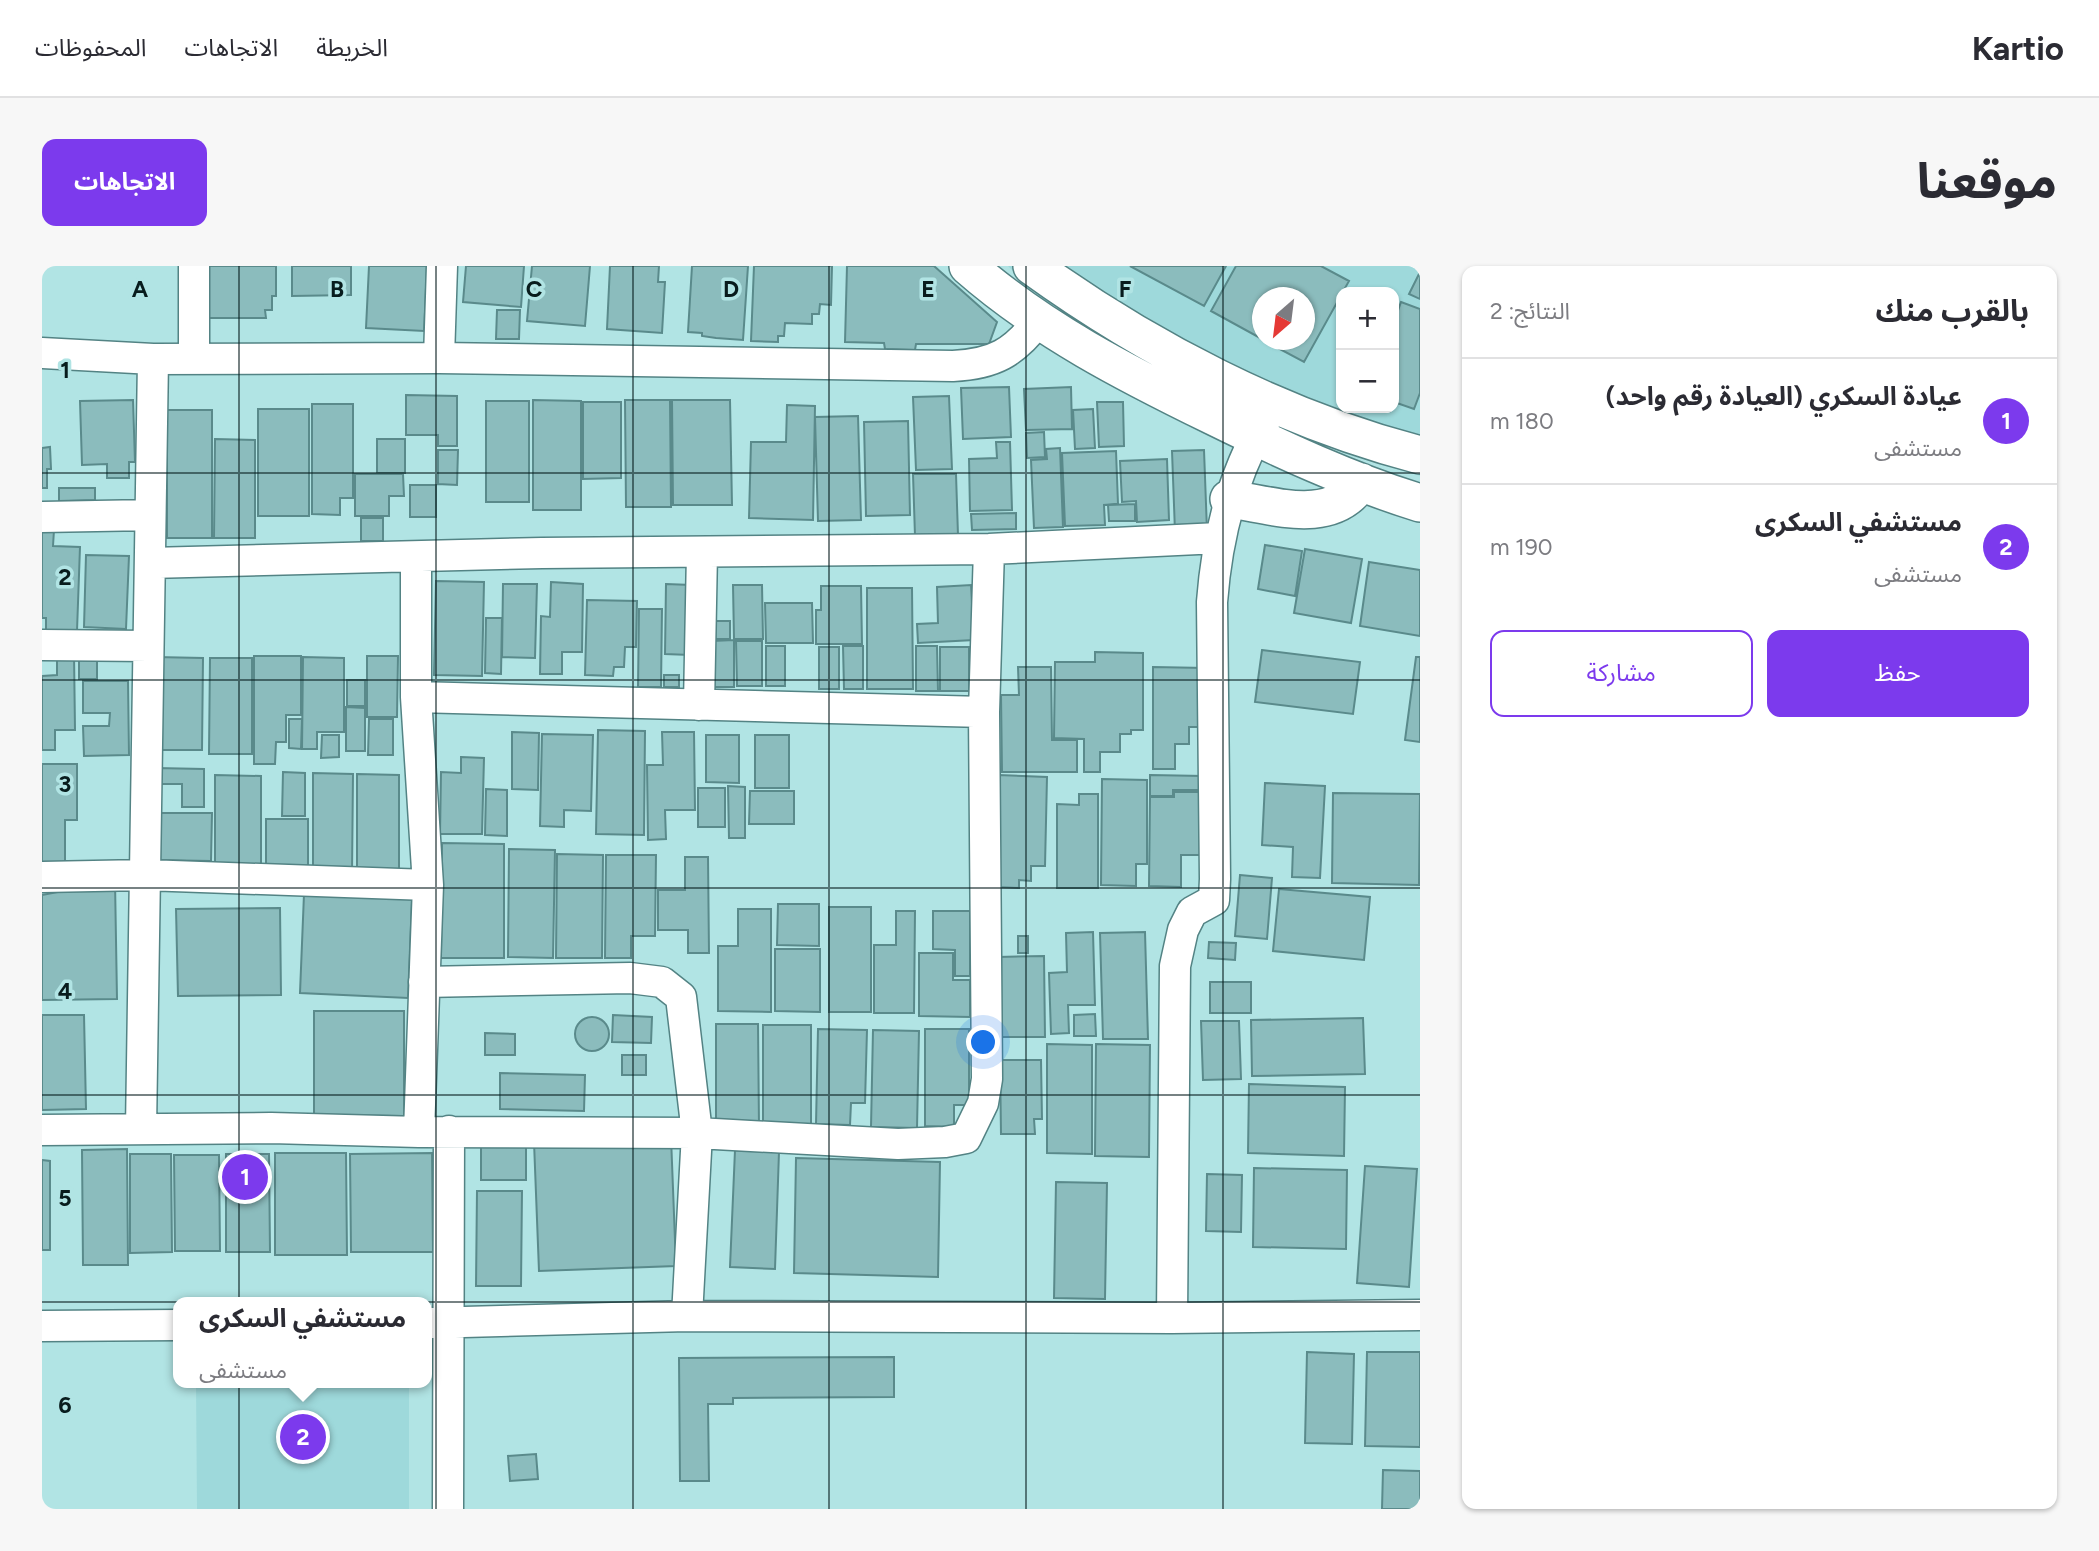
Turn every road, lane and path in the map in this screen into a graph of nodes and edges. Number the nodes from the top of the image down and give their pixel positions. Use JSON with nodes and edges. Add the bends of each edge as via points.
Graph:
{"nodes":[{"id":1,"x":194,"y":266,"type":"edge"},
{"id":2,"x":442,"y":266,"type":"edge"},
{"id":3,"x":968,"y":266,"type":"edge"},
{"id":4,"x":1032,"y":266,"type":"edge"},
{"id":5,"x":1039,"y":320,"type":"junction"},
{"id":6,"x":42,"y":353,"type":"edge"},
{"id":7,"x":194,"y":358,"type":"junction"},
{"id":8,"x":439,"y":358,"type":"junction"},
{"id":9,"x":153,"y":359,"type":"junction"},
{"id":10,"x":1275,"y":403,"type":"junction"},
{"id":11,"x":1255,"y":436,"type":"junction"},
{"id":12,"x":1420,"y":455,"type":"edge"},
{"id":13,"x":1361,"y":482,"type":"junction"},
{"id":14,"x":1229,"y":499,"type":"junction"},
{"id":15,"x":1420,"y":503,"type":"edge"},
{"id":16,"x":150,"y":515,"type":"junction"},
{"id":17,"x":42,"y":517,"type":"edge"},
{"id":18,"x":1219,"y":538,"type":"junction"},
{"id":19,"x":989,"y":549,"type":"junction"},
{"id":20,"x":702,"y":552,"type":"junction"},
{"id":21,"x":416,"y":557,"type":"junction"},
{"id":22,"x":150,"y":563,"type":"junction"},
{"id":23,"x":42,"y":645,"type":"edge"},
{"id":24,"x":148,"y":646,"type":"junction"},
{"id":25,"x":416,"y":697,"type":"junction"},
{"id":26,"x":699,"y":705,"type":"junction"},
{"id":27,"x":984,"y":712,"type":"junction"},
{"id":28,"x":145,"y":875,"type":"junction"},
{"id":29,"x":42,"y":877,"type":"edge"},
{"id":30,"x":428,"y":885,"type":"junction"},
{"id":31,"x":424,"y":982,"type":"junction"},
{"id":32,"x":141,"y":1129,"type":"junction"},
{"id":33,"x":42,"y":1130,"type":"edge"},
{"id":34,"x":449,"y":1131,"type":"junction"},
{"id":35,"x":419,"y":1132,"type":"junction"},
{"id":36,"x":697,"y":1133,"type":"junction"},
{"id":37,"x":1420,"y":1315,"type":"edge"},
{"id":38,"x":687,"y":1316,"type":"junction"},
{"id":39,"x":1172,"y":1318,"type":"junction"},
{"id":40,"x":437,"y":1323,"type":"edge"},
{"id":41,"x":173,"y":1325,"type":"edge"},
{"id":42,"x":42,"y":1326,"type":"edge"},
{"id":43,"x":449,"y":1509,"type":"edge"}],
"edges":[{"from":1,"to":7,"type":"street"},
{"from":2,"to":8,"type":"street"},
{"from":3,"to":5,"type":"street"},
{"from":4,"to":10,"type":"street","via":[[1152,342]]},
{"from":5,"to":8,"type":"street","via":[[1011,350],[974,365]]},
{"from":5,"to":11,"type":"street","via":[[1121,370]]},
{"from":6,"to":9,"type":"street"},
{"from":7,"to":8,"type":"street"},
{"from":7,"to":9,"type":"street"},
{"from":9,"to":16,"type":"street"},
{"from":10,"to":11,"type":"street"},
{"from":10,"to":12,"type":"street"},
{"from":11,"to":13,"type":"street"},
{"from":11,"to":14,"type":"street"},
{"from":13,"to":14,"type":"street","via":[[1341,503],[1322,510]]},
{"from":13,"to":15,"type":"street"},
{"from":14,"to":18,"type":"street"},
{"from":16,"to":17,"type":"street"},
{"from":16,"to":22,"type":"street"},
{"from":18,"to":19,"type":"street"},
{"from":18,"to":39,"type":"street","via":[[1212,602],[1214,900],[1192,912],[1180,937],[1175,966]]},
{"from":19,"to":20,"type":"street"},
{"from":19,"to":27,"type":"street"},
{"from":20,"to":21,"type":"street"},
{"from":20,"to":26,"type":"street"},
{"from":21,"to":22,"type":"street"},
{"from":21,"to":25,"type":"street"},
{"from":22,"to":24,"type":"street"},
{"from":23,"to":24,"type":"street"},
{"from":24,"to":28,"type":"street"},
{"from":25,"to":26,"type":"street"},
{"from":25,"to":30,"type":"street"},
{"from":26,"to":27,"type":"street"},
{"from":27,"to":36,"type":"street","via":[[987,1079],[983,1103],[965,1138],[898,1144]]},
{"from":28,"to":29,"type":"street"},
{"from":28,"to":30,"type":"street"},
{"from":28,"to":32,"type":"street"},
{"from":30,"to":31,"type":"street"},
{"from":31,"to":35,"type":"street"},
{"from":31,"to":36,"type":"street","via":[[580,977],[662,982],[681,997]]},
{"from":32,"to":33,"type":"street"},
{"from":32,"to":35,"type":"street"},
{"from":34,"to":35,"type":"street"},
{"from":34,"to":36,"type":"street"},
{"from":34,"to":40,"type":"street"},
{"from":36,"to":38,"type":"street"},
{"from":37,"to":39,"type":"street"},
{"from":38,"to":39,"type":"street"},
{"from":38,"to":40,"type":"street"},
{"from":40,"to":43,"type":"street"},
{"from":41,"to":42,"type":"street"}]}
